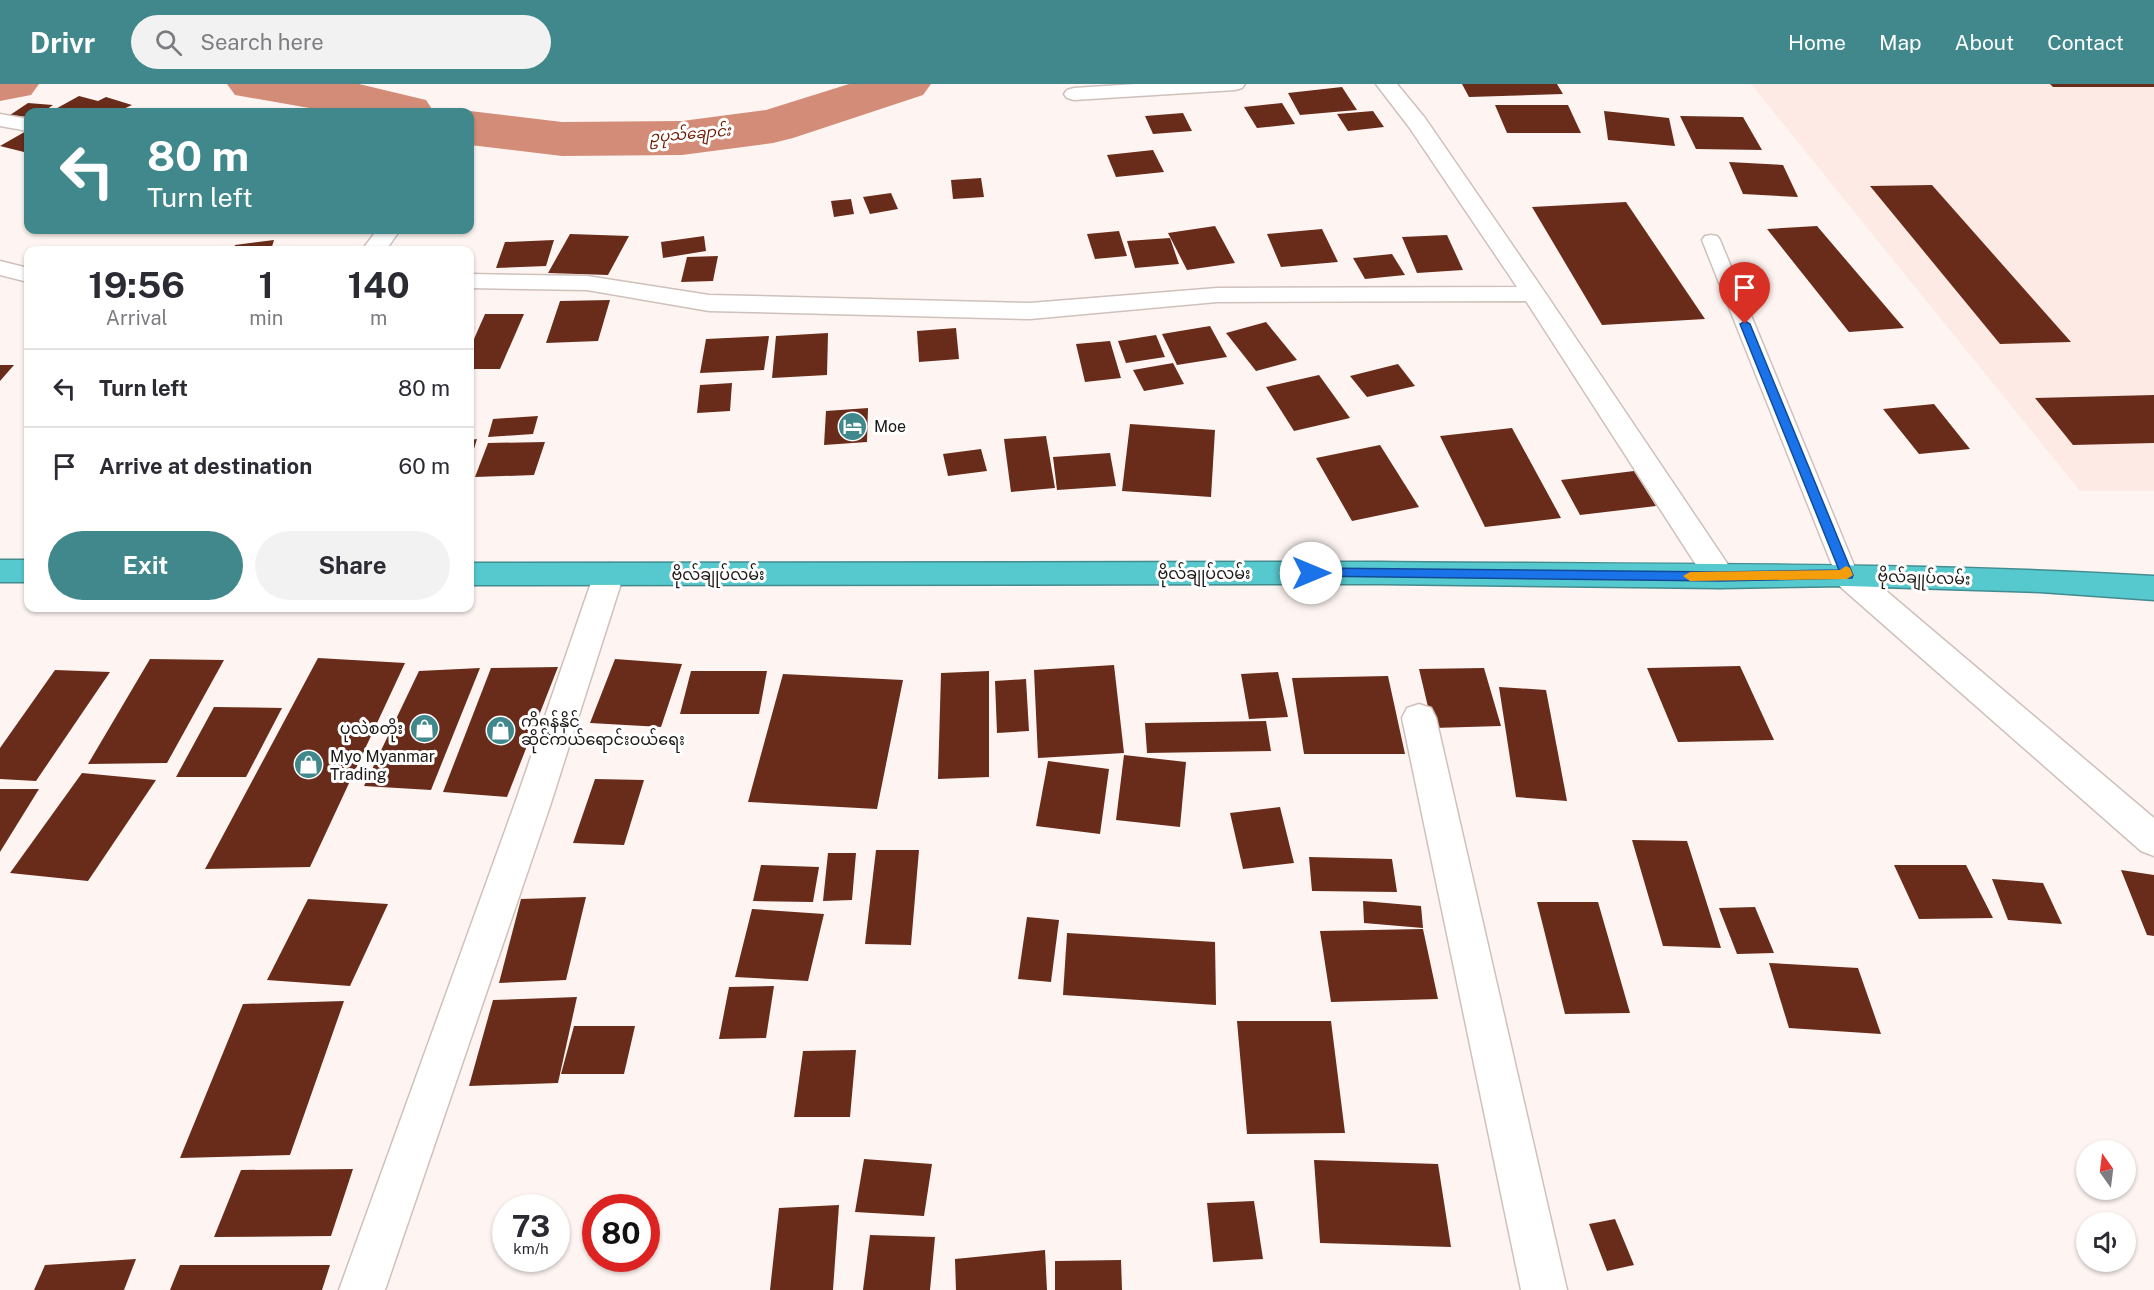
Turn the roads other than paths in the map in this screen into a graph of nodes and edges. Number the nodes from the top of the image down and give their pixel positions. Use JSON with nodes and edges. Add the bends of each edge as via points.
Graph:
{"nodes":[{"id":1,"x":1235,"y":84,"type":"edge"},
{"id":2,"x":1386,"y":84,"type":"edge"},
{"id":3,"x":1074,"y":94,"type":"dead end"},
{"id":4,"x":0,"y":120,"type":"edge"},
{"id":5,"x":24,"y":125,"type":"edge"},
{"id":6,"x":1711,"y":240,"type":"dead end"},
{"id":7,"x":0,"y":268,"type":"edge"},
{"id":8,"x":24,"y":274,"type":"edge"},
{"id":9,"x":474,"y":281,"type":"edge"},
{"id":10,"x":1534,"y":294,"type":"junction"},
{"id":11,"x":0,"y":571,"type":"edge"},
{"id":12,"x":24,"y":571,"type":"edge"},
{"id":13,"x":474,"y":574,"type":"edge"},
{"id":14,"x":609,"y":574,"type":"junction"},
{"id":15,"x":1847,"y":575,"type":"junction"},
{"id":16,"x":1720,"y":577,"type":"junction"},
{"id":17,"x":2154,"y":588,"type":"edge"},
{"id":18,"x":1419,"y":718,"type":"dead end"},
{"id":19,"x":2154,"y":840,"type":"edge"},
{"id":20,"x":362,"y":1290,"type":"edge"},
{"id":21,"x":1544,"y":1290,"type":"edge"}],
"edges":[{"from":1,"to":3,"type":"street"},
{"from":2,"to":10,"type":"street"},
{"from":4,"to":5,"type":"street"},
{"from":6,"to":15,"type":"lane"},
{"from":7,"to":8,"type":"street"},
{"from":9,"to":10,"type":"street","via":[[587,283],[709,303],[1030,311],[1217,295]]},
{"from":10,"to":16,"type":"street"},
{"from":11,"to":12,"type":"highway"},
{"from":13,"to":14,"type":"highway","name":"ဗိုလ်ချုပ်လမ်း"},
{"from":14,"to":16,"type":"highway","name":"ဗိုလ်ချုပ်လမ်း","via":[[1381,573]]},
{"from":14,"to":20,"type":"street"},
{"from":15,"to":16,"type":"highway","name":"ဗိုလ်ချုပ်လမ်း"},
{"from":15,"to":17,"type":"highway","name":"ဗိုလ်ချုပ်လမ်း"},
{"from":15,"to":19,"type":"street"},
{"from":18,"to":21,"type":"street"}]}
